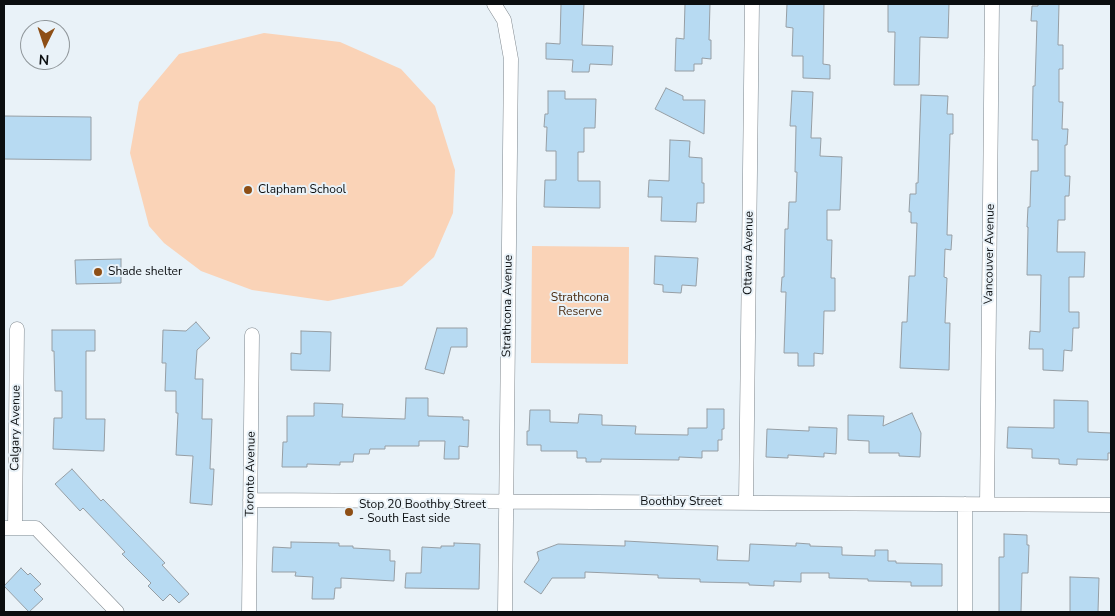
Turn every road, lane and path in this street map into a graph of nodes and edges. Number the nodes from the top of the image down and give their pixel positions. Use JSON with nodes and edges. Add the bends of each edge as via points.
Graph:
{"nodes":[{"id":1,"x":494,"y":4,"type":"edge"},
{"id":2,"x":752,"y":4,"type":"edge"},
{"id":3,"x":992,"y":4,"type":"edge"},
{"id":4,"x":17,"y":329,"type":"dead end"},
{"id":5,"x":252,"y":335,"type":"dead end"},
{"id":6,"x":250,"y":500,"type":"junction"},
{"id":7,"x":505,"y":501,"type":"junction"},
{"id":8,"x":746,"y":503,"type":"junction"},
{"id":9,"x":965,"y":504,"type":"junction"},
{"id":10,"x":988,"y":504,"type":"junction"},
{"id":11,"x":1111,"y":505,"type":"edge"},
{"id":12,"x":9,"y":528,"type":"edge"},
{"id":13,"x":117,"y":612,"type":"edge"},
{"id":14,"x":249,"y":612,"type":"edge"},
{"id":15,"x":505,"y":612,"type":"edge"},
{"id":16,"x":965,"y":612,"type":"edge"}],
"edges":[{"from":1,"to":7,"type":"street","name":"Strathcona Avenue","via":[[504,20],[511,59]]},
{"from":2,"to":8,"type":"street","name":"Ottawa Avenue"},
{"from":3,"to":10,"type":"street","name":"Vancouver Avenue"},
{"from":4,"to":12,"type":"street","name":"Calgary Avenue"},
{"from":5,"to":6,"type":"street","name":"Toronto Avenue"},
{"from":6,"to":7,"type":"street","name":"Boothby Street"},
{"from":6,"to":14,"type":"street","name":"Toronto Avenue"},
{"from":7,"to":8,"type":"street","name":"Boothby Street"},
{"from":7,"to":15,"type":"street","name":"Strathcona Avenue"},
{"from":8,"to":9,"type":"street","name":"Boothby Street"},
{"from":9,"to":10,"type":"street","name":"Boothby Street"},
{"from":9,"to":16,"type":"street"},
{"from":10,"to":11,"type":"street","name":"Boothby Street"},
{"from":12,"to":13,"type":"street","via":[[36,528]]}]}
